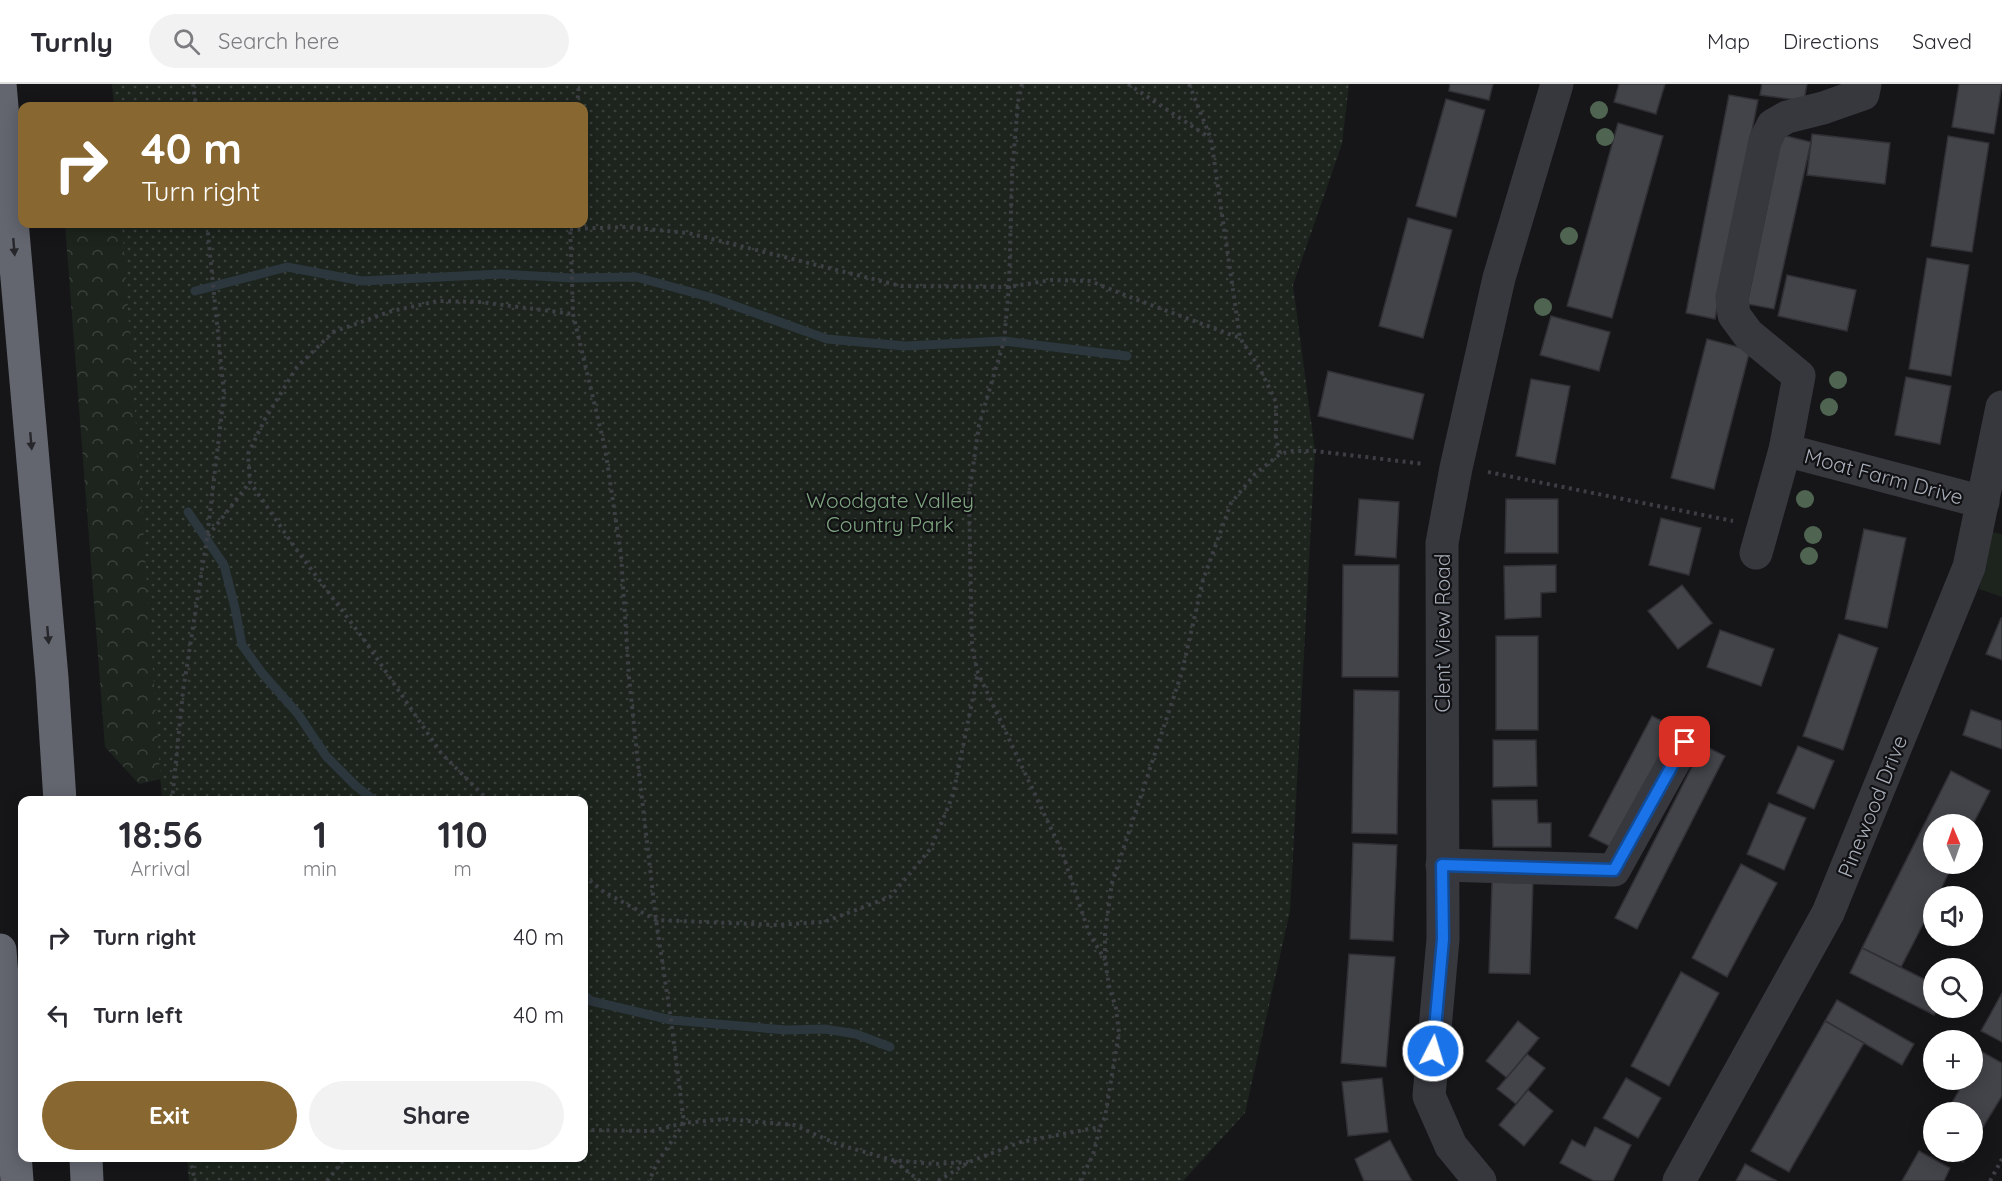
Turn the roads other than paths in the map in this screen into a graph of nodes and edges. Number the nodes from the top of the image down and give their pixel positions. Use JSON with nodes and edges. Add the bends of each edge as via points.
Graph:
{"nodes":[{"id":1,"x":0,"y":84,"type":"edge"},
{"id":2,"x":1557,"y":84,"type":"edge"},
{"id":3,"x":1864,"y":89,"type":"edge"},
{"id":4,"x":2002,"y":407,"type":"edge"},
{"id":5,"x":1785,"y":450,"type":"junction"},
{"id":6,"x":1983,"y":502,"type":"junction"},
{"id":7,"x":1760,"y":540,"type":"road end"},
{"id":8,"x":1685,"y":742,"type":"dead end"},
{"id":9,"x":60,"y":796,"type":"edge"},
{"id":10,"x":1442,"y":865,"type":"junction"},
{"id":11,"x":0,"y":950,"type":"edge"},
{"id":12,"x":86,"y":1162,"type":"edge"},
{"id":13,"x":17,"y":1181,"type":"edge"},
{"id":14,"x":87,"y":1181,"type":"edge"},
{"id":15,"x":1480,"y":1181,"type":"edge"},
{"id":16,"x":1679,"y":1181,"type":"edge"}],
"edges":[{"from":1,"to":9,"type":"highway","one_way":true},
{"from":2,"to":10,"type":"street","name":"Clent View Road","via":[[1499,279],[1442,543]]},
{"from":3,"to":5,"type":"street","name":"Moat Farm Drive","via":[[1787,117],[1773,125],[1765,141],[1732,297],[1734,315],[1748,334],[1799,376]]},
{"from":4,"to":6,"type":"street","name":"Pinewood Drive"},
{"from":5,"to":6,"type":"street","name":"Moat Farm Drive"},
{"from":5,"to":7,"type":"street","name":"Moat Farm Drive"},
{"from":6,"to":16,"type":"street","name":"Pinewood Drive","via":[[1969,567],[1828,913]]},
{"from":8,"to":10,"type":"street","via":[[1614,870]]},
{"from":10,"to":15,"type":"street","name":"Clent View Road","via":[[1443,939],[1429,1096],[1451,1146]]},
{"from":11,"to":13,"type":"highway"},
{"from":12,"to":14,"type":"highway"}]}
